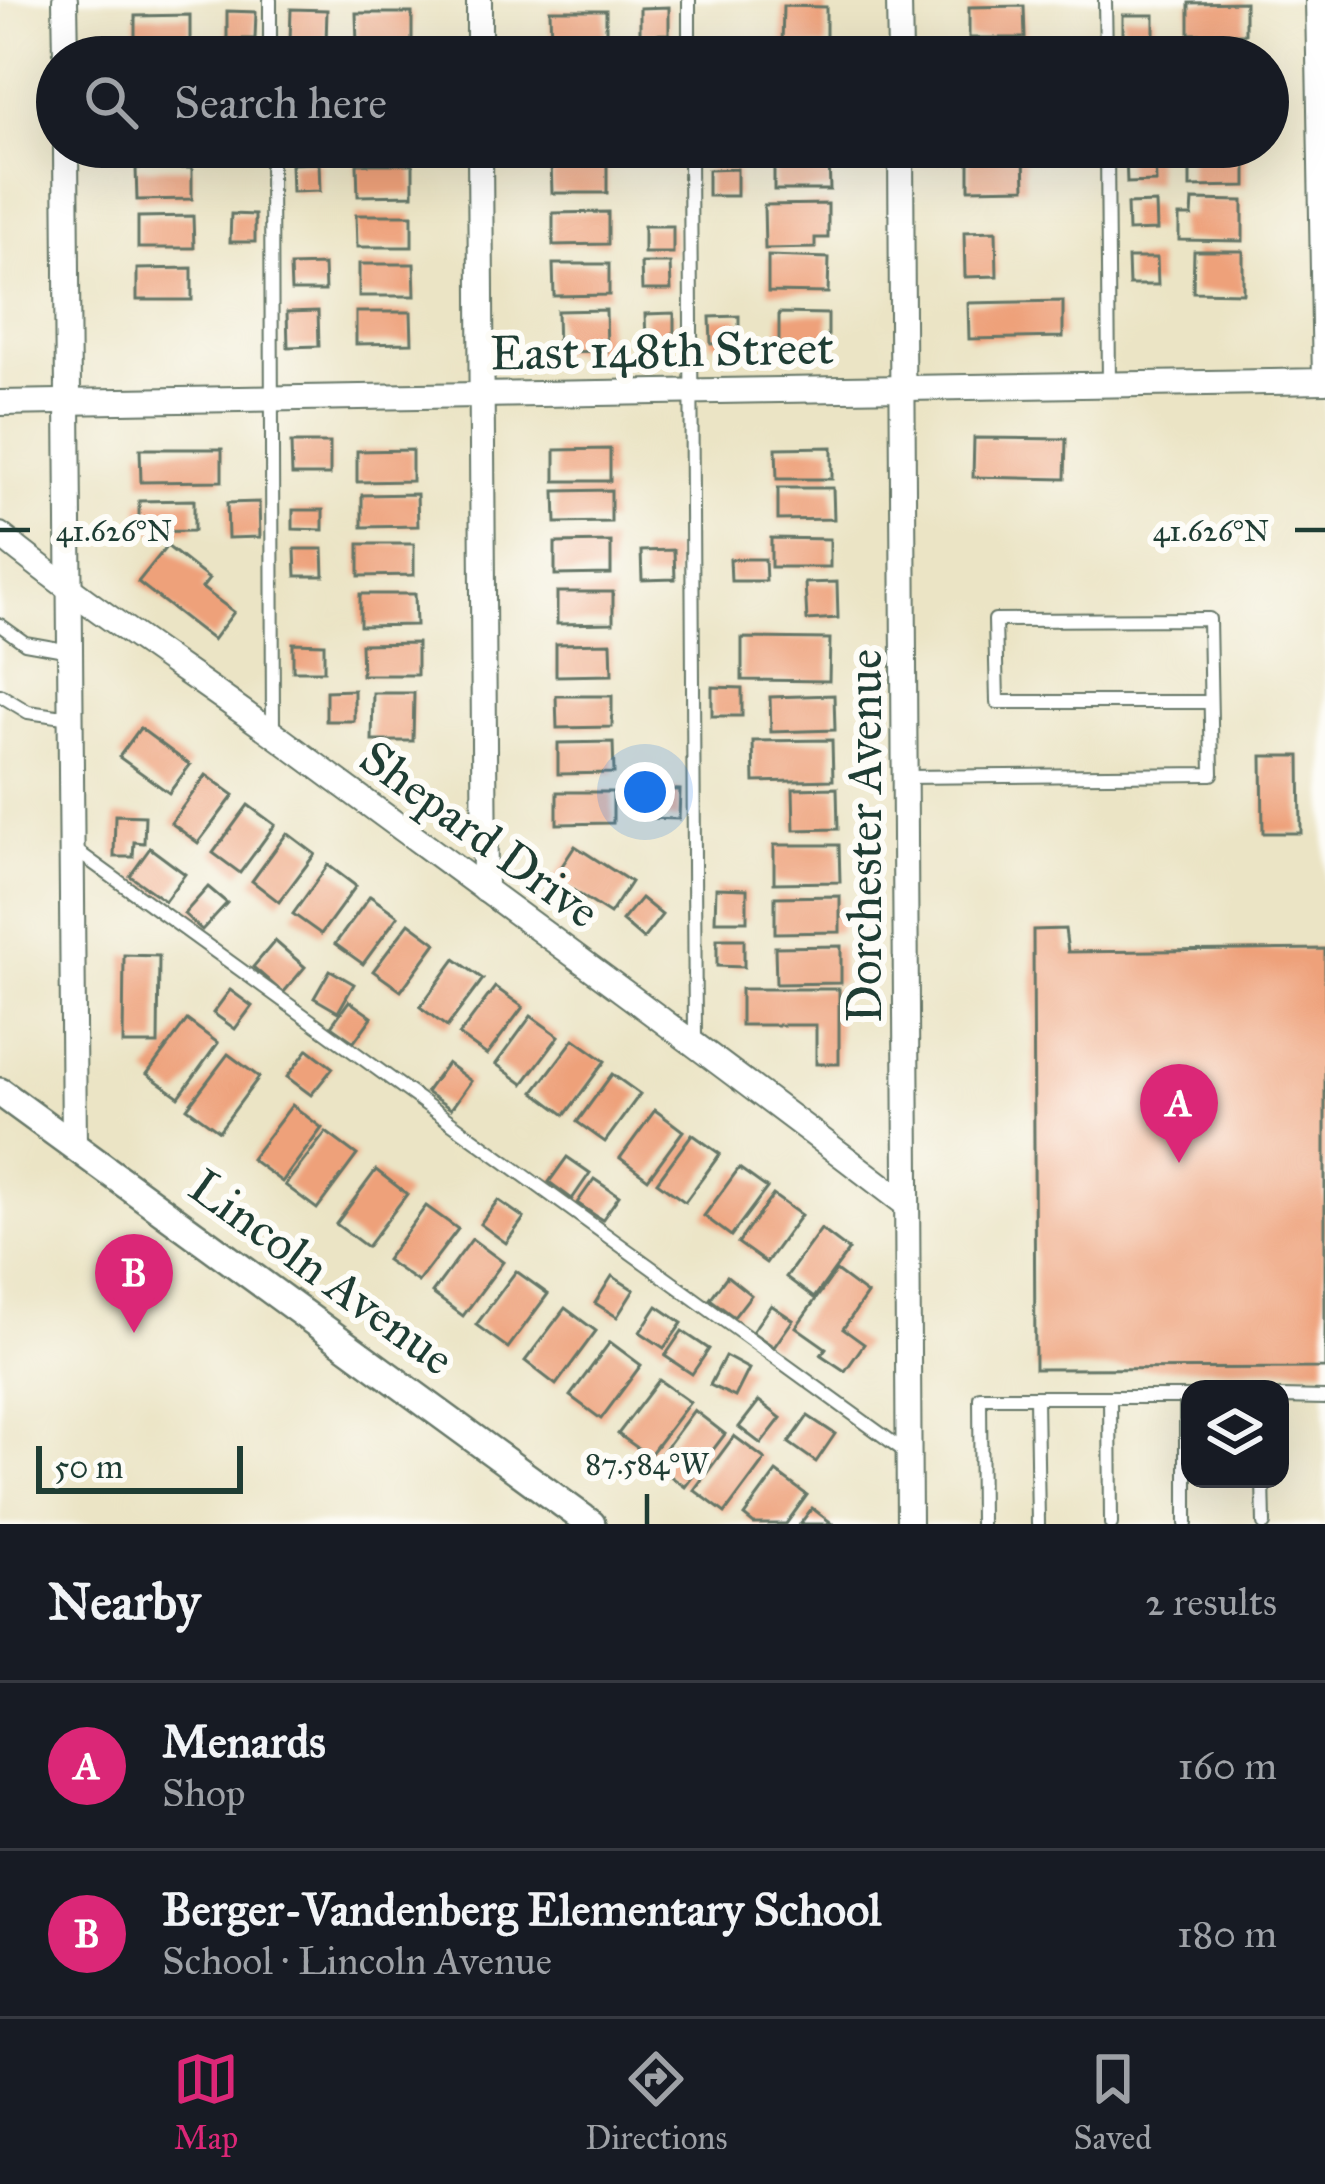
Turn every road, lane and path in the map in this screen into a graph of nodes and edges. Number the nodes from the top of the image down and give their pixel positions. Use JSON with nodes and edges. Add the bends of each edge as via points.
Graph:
{"nodes":[{"id":1,"x":65,"y":0,"type":"edge"},
{"id":2,"x":270,"y":0,"type":"edge"},
{"id":3,"x":479,"y":0,"type":"edge"},
{"id":4,"x":689,"y":0,"type":"edge"},
{"id":5,"x":899,"y":0,"type":"edge"},
{"id":6,"x":1105,"y":0,"type":"edge"},
{"id":7,"x":1318,"y":0,"type":"edge"},
{"id":8,"x":66,"y":36,"type":"edge"},
{"id":9,"x":270,"y":36,"type":"edge"},
{"id":10,"x":479,"y":36,"type":"edge"},
{"id":11,"x":689,"y":36,"type":"edge"},
{"id":12,"x":900,"y":36,"type":"edge"},
{"id":13,"x":1106,"y":36,"type":"edge"},
{"id":14,"x":66,"y":168,"type":"edge"},
{"id":15,"x":271,"y":168,"type":"edge"},
{"id":16,"x":480,"y":168,"type":"edge"},
{"id":17,"x":690,"y":168,"type":"edge"},
{"id":18,"x":901,"y":168,"type":"edge"},
{"id":19,"x":1106,"y":168,"type":"edge"},
{"id":20,"x":1325,"y":381,"type":"edge"},
{"id":21,"x":1108,"y":385,"type":"junction"},
{"id":22,"x":904,"y":388,"type":"junction"},
{"id":23,"x":692,"y":392,"type":"junction"},
{"id":24,"x":482,"y":395,"type":"junction"},
{"id":25,"x":272,"y":399,"type":"junction"},
{"id":26,"x":68,"y":402,"type":"junction"},
{"id":27,"x":0,"y":403,"type":"edge"},
{"id":28,"x":0,"y":535,"type":"edge"},
{"id":29,"x":70,"y":592,"type":"junction"},
{"id":30,"x":0,"y":625,"type":"edge"},
{"id":31,"x":70,"y":651,"type":"junction"},
{"id":32,"x":0,"y":695,"type":"edge"},
{"id":33,"x":1210,"y":702,"type":"junction"},
{"id":34,"x":71,"y":718,"type":"junction"},
{"id":35,"x":273,"y":734,"type":"junction"},
{"id":36,"x":905,"y":777,"type":"junction"},
{"id":37,"x":72,"y":848,"type":"junction"},
{"id":38,"x":485,"y":890,"type":"junction"},
{"id":39,"x":695,"y":1042,"type":"junction"},
{"id":40,"x":0,"y":1092,"type":"edge"},
{"id":41,"x":74,"y":1147,"type":"junction"},
{"id":42,"x":907,"y":1205,"type":"junction"},
{"id":43,"x":1036,"y":1397,"type":"junction"},
{"id":44,"x":1110,"y":1397,"type":"junction"},
{"id":45,"x":1181,"y":1397,"type":"edge"},
{"id":46,"x":1289,"y":1397,"type":"edge"},
{"id":47,"x":1325,"y":1398,"type":"edge"},
{"id":48,"x":908,"y":1454,"type":"junction"},
{"id":49,"x":1187,"y":1488,"type":"edge"},
{"id":50,"x":1263,"y":1488,"type":"edge"},
{"id":51,"x":591,"y":1524,"type":"edge"},
{"id":52,"x":909,"y":1524,"type":"edge"},
{"id":53,"x":981,"y":1524,"type":"edge"},
{"id":54,"x":1038,"y":1524,"type":"edge"},
{"id":55,"x":1111,"y":1524,"type":"edge"},
{"id":56,"x":1186,"y":1524,"type":"edge"},
{"id":57,"x":1264,"y":1524,"type":"edge"}],
"edges":[{"from":1,"to":8,"type":"street"},
{"from":2,"to":9,"type":"lane"},
{"from":3,"to":10,"type":"street"},
{"from":4,"to":11,"type":"lane"},
{"from":5,"to":12,"type":"street"},
{"from":6,"to":13,"type":"lane"},
{"from":7,"to":20,"type":"street"},
{"from":14,"to":26,"type":"street"},
{"from":15,"to":25,"type":"lane"},
{"from":16,"to":24,"type":"street"},
{"from":17,"to":23,"type":"lane"},
{"from":18,"to":22,"type":"street","name":"Dorchester Avenue"},
{"from":19,"to":21,"type":"lane"},
{"from":20,"to":21,"type":"street","name":"East 148th Street"},
{"from":21,"to":22,"type":"street","name":"East 148th Street"},
{"from":22,"to":23,"type":"street","name":"East 148th Street"},
{"from":22,"to":36,"type":"street","name":"Dorchester Avenue"},
{"from":23,"to":24,"type":"street","name":"East 148th Street"},
{"from":23,"to":39,"type":"lane"},
{"from":24,"to":25,"type":"street","name":"East 148th Street"},
{"from":24,"to":38,"type":"street"},
{"from":25,"to":26,"type":"street","name":"East 148th Street"},
{"from":25,"to":35,"type":"lane"},
{"from":26,"to":27,"type":"street","name":"East 148th Street"},
{"from":26,"to":29,"type":"street"},
{"from":28,"to":29,"type":"street","name":"Shepard Drive"},
{"from":29,"to":31,"type":"street"},
{"from":29,"to":35,"type":"street","name":"Shepard Drive"},
{"from":30,"to":31,"type":"lane","via":[[25,644]]},
{"from":31,"to":34,"type":"street"},
{"from":32,"to":34,"type":"lane","via":[[28,712]]},
{"from":33,"to":33,"type":"lane","via":[[1209,619],[995,620],[997,702]]},
{"from":33,"to":36,"type":"lane","via":[[1212,774]]},
{"from":34,"to":37,"type":"street"},
{"from":35,"to":38,"type":"street","name":"Shepard Drive"},
{"from":36,"to":42,"type":"street","name":"Dorchester Avenue"},
{"from":37,"to":41,"type":"street"},
{"from":37,"to":48,"type":"lane"},
{"from":38,"to":39,"type":"street","name":"Shepard Drive"},
{"from":39,"to":42,"type":"street","name":"Shepard Drive"},
{"from":40,"to":41,"type":"street","name":"Lincoln Avenue"},
{"from":41,"to":51,"type":"street","name":"Lincoln Avenue"},
{"from":42,"to":48,"type":"street","name":"Dorchester Avenue"},
{"from":43,"to":44,"type":"lane"},
{"from":43,"to":53,"type":"lane","via":[[980,1397]]},
{"from":43,"to":54,"type":"lane"},
{"from":44,"to":45,"type":"lane"},
{"from":44,"to":55,"type":"lane"},
{"from":46,"to":47,"type":"lane"},
{"from":48,"to":52,"type":"street","name":"Dorchester Avenue"},
{"from":49,"to":56,"type":"lane"},
{"from":50,"to":57,"type":"lane"}]}
